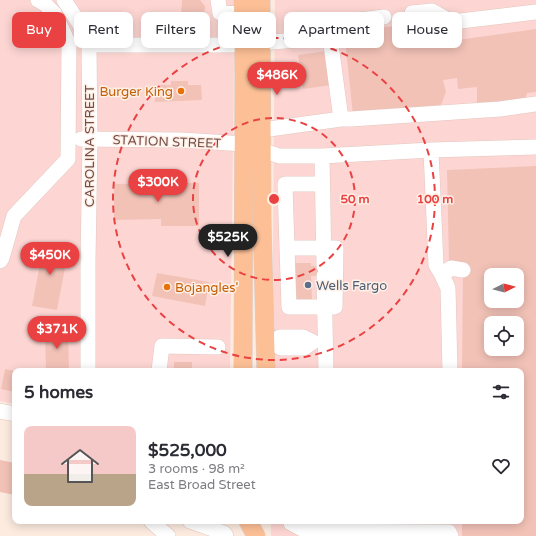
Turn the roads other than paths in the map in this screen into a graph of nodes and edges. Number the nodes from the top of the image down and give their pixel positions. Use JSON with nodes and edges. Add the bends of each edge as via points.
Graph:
{"nodes":[{"id":1,"x":38,"y":0,"type":"edge"},
{"id":2,"x":64,"y":0,"type":"edge"},
{"id":3,"x":218,"y":0,"type":"edge"},
{"id":4,"x":261,"y":0,"type":"edge"},
{"id":5,"x":243,"y":7,"type":"edge"},
{"id":6,"x":259,"y":12,"type":"edge"},
{"id":7,"x":422,"y":12,"type":"edge"},
{"id":8,"x":434,"y":12,"type":"edge"},
{"id":9,"x":536,"y":12,"type":"edge"},
{"id":10,"x":74,"y":15,"type":"edge"},
{"id":11,"x":462,"y":21,"type":"edge"},
{"id":12,"x":133,"y":43,"type":"edge"},
{"id":13,"x":70,"y":44,"type":"junction"},
{"id":14,"x":74,"y":44,"type":"edge"},
{"id":15,"x":218,"y":44,"type":"edge"},
{"id":16,"x":88,"y":48,"type":"edge"},
{"id":17,"x":253,"y":48,"type":"edge"},
{"id":18,"x":253,"y":48,"type":"edge"},
{"id":19,"x":331,"y":48,"type":"edge"},
{"id":20,"x":536,"y":104,"type":"edge"},
{"id":21,"x":341,"y":118,"type":"junction"},
{"id":22,"x":262,"y":130,"type":"junction"},
{"id":23,"x":68,"y":140,"type":"junction"},
{"id":24,"x":90,"y":140,"type":"junction"},
{"id":25,"x":244,"y":144,"type":"junction"},
{"id":26,"x":536,"y":147,"type":"edge"},
{"id":27,"x":262,"y":150,"type":"junction"},
{"id":28,"x":431,"y":150,"type":"junction"},
{"id":29,"x":322,"y":156,"type":"junction"},
{"id":30,"x":322,"y":184,"type":"junction"},
{"id":31,"x":244,"y":217,"type":"junction"},
{"id":32,"x":287,"y":248,"type":"junction"},
{"id":33,"x":324,"y":249,"type":"junction"},
{"id":34,"x":0,"y":261,"type":"edge"},
{"id":35,"x":463,"y":270,"type":"dead end"},
{"id":36,"x":442,"y":275,"type":"junction"},
{"id":37,"x":323,"y":307,"type":"junction"},
{"id":38,"x":319,"y":342,"type":"junction"},
{"id":39,"x":269,"y":344,"type":"junction"},
{"id":40,"x":218,"y":347,"type":"dead end"},
{"id":41,"x":88,"y":368,"type":"edge"},
{"id":42,"x":159,"y":368,"type":"edge"},
{"id":43,"x":243,"y":368,"type":"edge"},
{"id":44,"x":266,"y":368,"type":"edge"},
{"id":45,"x":325,"y":368,"type":"edge"},
{"id":46,"x":450,"y":368,"type":"edge"},
{"id":47,"x":0,"y":411,"type":"edge"},
{"id":48,"x":12,"y":413,"type":"edge"},
{"id":49,"x":154,"y":524,"type":"edge"},
{"id":50,"x":198,"y":524,"type":"edge"},
{"id":51,"x":293,"y":524,"type":"edge"},
{"id":52,"x":325,"y":526,"type":"edge"},
{"id":53,"x":450,"y":530,"type":"edge"},
{"id":54,"x":168,"y":536,"type":"edge"},
{"id":55,"x":226,"y":536,"type":"edge"}],
"edges":[{"from":1,"to":13,"type":"street","via":[[54,13]]},
{"from":2,"to":10,"type":"street","name":"CAROLINA STREET"},
{"from":3,"to":5,"type":"street","via":[[220,13]]},
{"from":4,"to":6,"type":"main road"},
{"from":7,"to":8,"type":"street"},
{"from":9,"to":11,"type":"street"},
{"from":12,"to":15,"type":"street"},
{"from":13,"to":14,"type":"street"},
{"from":13,"to":23,"type":"street"},
{"from":16,"to":24,"type":"street","name":"CAROLINA STREET"},
{"from":17,"to":22,"type":"main road"},
{"from":18,"to":25,"type":"main road"},
{"from":19,"to":21,"type":"street"},
{"from":20,"to":21,"type":"street","via":[[500,109]]},
{"from":21,"to":22,"type":"street"},
{"from":22,"to":27,"type":"main road"},
{"from":23,"to":24,"type":"street","name":"STATION STREET"},
{"from":23,"to":34,"type":"street","via":[[68,159],[14,216]]},
{"from":24,"to":25,"type":"street","name":"STATION STREET","via":[[182,140]]},
{"from":24,"to":41,"type":"street","name":"CAROLINA STREET"},
{"from":25,"to":27,"type":"main road"},
{"from":25,"to":31,"type":"main road"},
{"from":26,"to":28,"type":"street"},
{"from":27,"to":29,"type":"street","via":[[279,156]]},
{"from":27,"to":39,"type":"main road","via":[[262,222]]},
{"from":28,"to":29,"type":"street"},
{"from":28,"to":36,"type":"street","via":[[436,265]]},
{"from":29,"to":30,"type":"street"},
{"from":30,"to":32,"type":"street","via":[[285,184]]},
{"from":30,"to":33,"type":"street"},
{"from":31,"to":39,"type":"main road","via":[[252,224],[253,337]]},
{"from":31,"to":43,"type":"main road"},
{"from":32,"to":33,"type":"street"},
{"from":32,"to":37,"type":"street","via":[[289,307]]},
{"from":33,"to":37,"type":"street"},
{"from":33,"to":37,"type":"street","via":[[336,248],[335,307]]},
{"from":35,"to":36,"type":"street","via":[[451,268]]},
{"from":36,"to":46,"type":"street","via":[[448,288]]},
{"from":37,"to":38,"type":"street"},
{"from":38,"to":39,"type":"street","via":[[304,348],[282,348]]},
{"from":38,"to":45,"type":"street"},
{"from":39,"to":44,"type":"main road"},
{"from":40,"to":42,"type":"street","via":[[162,346]]},
{"from":47,"to":48,"type":"street"},
{"from":49,"to":54,"type":"street"},
{"from":50,"to":55,"type":"street"},
{"from":51,"to":52,"type":"street","via":[[306,531]]},
{"from":52,"to":53,"type":"street"}]}
